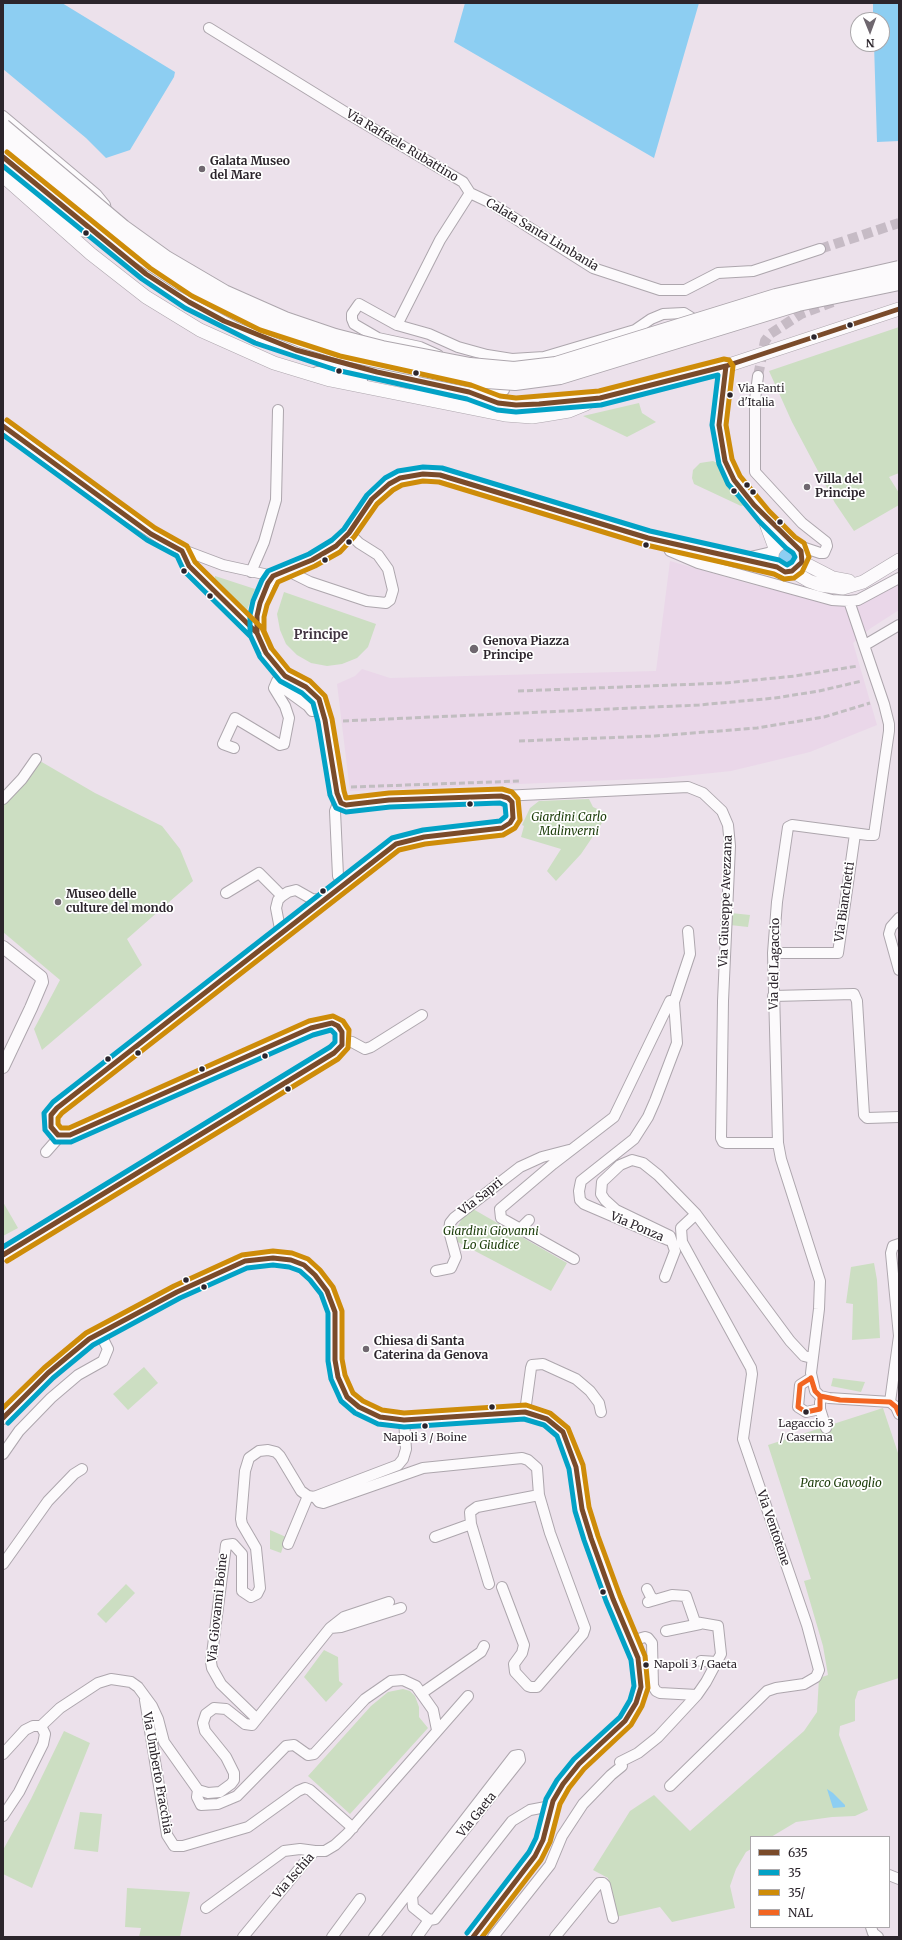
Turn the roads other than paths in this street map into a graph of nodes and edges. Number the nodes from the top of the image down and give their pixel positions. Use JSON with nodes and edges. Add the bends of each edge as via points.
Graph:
{"nodes":[{"id":1,"x":210,"y":28,"type":"dead end"},
{"id":2,"x":3,"y":116,"type":"edge"},
{"id":3,"x":3,"y":127,"type":"edge"},
{"id":4,"x":3,"y":143,"type":"edge"},
{"id":5,"x":3,"y":157,"type":"edge"},
{"id":6,"x":6,"y":179,"type":"edge"},
{"id":7,"x":470,"y":193,"type":"junction"},
{"id":8,"x":93,"y":231,"type":"junction"},
{"id":9,"x":820,"y":249,"type":"tunnel mouth"},
{"id":10,"x":899,"y":269,"type":"edge"},
{"id":11,"x":899,"y":282,"type":"edge"},
{"id":12,"x":899,"y":309,"type":"edge"},
{"id":13,"x":397,"y":325,"type":"junction"},
{"id":14,"x":726,"y":366,"type":"junction"},
{"id":15,"x":295,"y":370,"type":"junction"},
{"id":16,"x":758,"y":376,"type":"tunnel mouth"},
{"id":17,"x":452,"y":388,"type":"junction"},
{"id":18,"x":498,"y":397,"type":"junction"},
{"id":19,"x":600,"y":398,"type":"junction"},
{"id":20,"x":278,"y":410,"type":"dead end"},
{"id":21,"x":505,"y":415,"type":"junction"},
{"id":22,"x":3,"y":426,"type":"edge"},
{"id":23,"x":764,"y":516,"type":"junction"},
{"id":24,"x":349,"y":533,"type":"junction"},
{"id":25,"x":666,"y":542,"type":"junction"},
{"id":26,"x":793,"y":544,"type":"junction"},
{"id":27,"x":182,"y":551,"type":"junction"},
{"id":28,"x":773,"y":551,"type":"junction"},
{"id":29,"x":739,"y":560,"type":"junction"},
{"id":30,"x":899,"y":560,"type":"edge"},
{"id":31,"x":797,"y":567,"type":"junction"},
{"id":32,"x":776,"y":568,"type":"junction"},
{"id":33,"x":288,"y":571,"type":"junction"},
{"id":34,"x":251,"y":572,"type":"junction"},
{"id":35,"x":273,"y":576,"type":"junction"},
{"id":36,"x":899,"y":578,"type":"edge"},
{"id":37,"x":853,"y":603,"type":"junction"},
{"id":38,"x":899,"y":625,"type":"edge"},
{"id":39,"x":257,"y":633,"type":"junction"},
{"id":40,"x":864,"y":643,"type":"junction"},
{"id":41,"x":323,"y":710,"type":"junction"},
{"id":42,"x":234,"y":748,"type":"dead end"},
{"id":43,"x":36,"y":759,"type":"dead end"},
{"id":44,"x":501,"y":796,"type":"junction"},
{"id":45,"x":3,"y":798,"type":"edge"},
{"id":46,"x":339,"y":801,"type":"junction"},
{"id":47,"x":855,"y":834,"type":"junction"},
{"id":48,"x":338,"y":876,"type":"dead end"},
{"id":49,"x":226,"y":893,"type":"dead end"},
{"id":50,"x":282,"y":896,"type":"junction"},
{"id":51,"x":323,"y":900,"type":"junction"},
{"id":52,"x":899,"y":918,"type":"edge"},
{"id":53,"x":688,"y":931,"type":"dead end"},
{"id":54,"x":281,"y":934,"type":"junction"},
{"id":55,"x":3,"y":947,"type":"edge"},
{"id":56,"x":773,"y":953,"type":"junction"},
{"id":57,"x":899,"y":970,"type":"edge"},
{"id":58,"x":773,"y":996,"type":"junction"},
{"id":59,"x":674,"y":1002,"type":"junction"},
{"id":60,"x":422,"y":1016,"type":"dead end"},
{"id":61,"x":343,"y":1040,"type":"junction"},
{"id":62,"x":6,"y":1053,"type":"edge"},
{"id":63,"x":3,"y":1067,"type":"edge"},
{"id":64,"x":899,"y":1117,"type":"edge"},
{"id":65,"x":61,"y":1136,"type":"junction"},
{"id":66,"x":778,"y":1143,"type":"junction"},
{"id":67,"x":571,"y":1150,"type":"junction"},
{"id":68,"x":46,"y":1152,"type":"dead end"},
{"id":69,"x":696,"y":1214,"type":"junction"},
{"id":70,"x":529,"y":1220,"type":"dead end"},
{"id":71,"x":520,"y":1229,"type":"junction"},
{"id":72,"x":670,"y":1236,"type":"junction"},
{"id":73,"x":899,"y":1244,"type":"edge"},
{"id":74,"x":3,"y":1255,"type":"edge"},
{"id":75,"x":574,"y":1259,"type":"dead end"},
{"id":76,"x":436,"y":1271,"type":"dead end"},
{"id":77,"x":665,"y":1278,"type":"dead end"},
{"id":78,"x":100,"y":1333,"type":"junction"},
{"id":79,"x":812,"y":1358,"type":"junction"},
{"id":80,"x":811,"y":1378,"type":"junction"},
{"id":81,"x":820,"y":1396,"type":"junction"},
{"id":82,"x":890,"y":1402,"type":"junction"},
{"id":83,"x":820,"y":1409,"type":"junction"},
{"id":84,"x":524,"y":1412,"type":"junction"},
{"id":85,"x":601,"y":1412,"type":"dead end"},
{"id":86,"x":899,"y":1414,"type":"edge"},
{"id":87,"x":3,"y":1418,"type":"edge"},
{"id":88,"x":404,"y":1420,"type":"junction"},
{"id":89,"x":826,"y":1428,"type":"dead end"},
{"id":90,"x":3,"y":1454,"type":"edge"},
{"id":91,"x":82,"y":1469,"type":"dead end"},
{"id":92,"x":312,"y":1496,"type":"junction"},
{"id":93,"x":540,"y":1496,"type":"junction"},
{"id":94,"x":471,"y":1524,"type":"junction"},
{"id":95,"x":435,"y":1537,"type":"dead end"},
{"id":96,"x":288,"y":1544,"type":"dead end"},
{"id":97,"x":3,"y":1564,"type":"edge"},
{"id":98,"x":489,"y":1584,"type":"dead end"},
{"id":99,"x":502,"y":1587,"type":"dead end"},
{"id":100,"x":647,"y":1589,"type":"dead end"},
{"id":101,"x":389,"y":1602,"type":"dead end"},
{"id":102,"x":401,"y":1608,"type":"dead end"},
{"id":103,"x":700,"y":1624,"type":"junction"},
{"id":104,"x":330,"y":1628,"type":"junction"},
{"id":105,"x":666,"y":1631,"type":"dead end"},
{"id":106,"x":631,"y":1641,"type":"junction"},
{"id":107,"x":484,"y":1646,"type":"dead end"},
{"id":108,"x":701,"y":1661,"type":"dead end"},
{"id":109,"x":717,"y":1662,"type":"junction"},
{"id":110,"x":422,"y":1693,"type":"junction"},
{"id":111,"x":697,"y":1695,"type":"junction"},
{"id":112,"x":144,"y":1696,"type":"junction"},
{"id":113,"x":468,"y":1696,"type":"dead end"},
{"id":114,"x":256,"y":1718,"type":"junction"},
{"id":115,"x":41,"y":1726,"type":"junction"},
{"id":116,"x":437,"y":1730,"type":"junction"},
{"id":117,"x":3,"y":1754,"type":"edge"},
{"id":118,"x":670,"y":1786,"type":"dead end"},
{"id":119,"x":198,"y":1790,"type":"junction"},
{"id":120,"x":551,"y":1806,"type":"junction"},
{"id":121,"x":3,"y":1816,"type":"edge"},
{"id":122,"x":353,"y":1828,"type":"junction"},
{"id":123,"x":315,"y":1851,"type":"junction"},
{"id":124,"x":360,"y":1899,"type":"dead end"},
{"id":125,"x":206,"y":1908,"type":"dead end"},
{"id":126,"x":613,"y":1918,"type":"dead end"},
{"id":127,"x":429,"y":1920,"type":"junction"},
{"id":128,"x":871,"y":1928,"type":"edge"},
{"id":129,"x":244,"y":1937,"type":"edge"},
{"id":130,"x":332,"y":1937,"type":"edge"},
{"id":131,"x":374,"y":1937,"type":"edge"},
{"id":132,"x":417,"y":1937,"type":"edge"},
{"id":133,"x":473,"y":1937,"type":"edge"},
{"id":134,"x":493,"y":1937,"type":"edge"},
{"id":135,"x":555,"y":1937,"type":"edge"},
{"id":136,"x":878,"y":1937,"type":"edge"}],
"edges":[{"from":1,"to":7,"type":"street","name":"Via Raffaele Rubattino","via":[[463,182]]},
{"from":2,"to":8,"type":"street","via":[[101,199],[105,205],[106,216]]},
{"from":3,"to":10,"type":"highway","bridge":true,"via":[[128,232],[166,259],[224,292],[285,320],[335,337],[470,366],[514,370],[556,365],[783,295]]},
{"from":4,"to":11,"type":"highway","bridge":true,"via":[[127,247],[179,281],[242,315],[301,339],[343,352],[472,379],[515,382],[560,376],[792,305]]},
{"from":5,"to":8,"type":"main road"},
{"from":6,"to":8,"type":"street","via":[[40,197],[78,231]]},
{"from":6,"to":15,"type":"main road","via":[[91,254],[146,297],[220,340]]},
{"from":7,"to":9,"type":"street","name":"Calata Santa Limbania","via":[[593,268],[655,289],[685,290],[718,273],[753,271]]},
{"from":7,"to":13,"type":"street","via":[[440,240]]},
{"from":8,"to":17,"type":"main road","via":[[146,274],[177,294],[257,336],[338,363]]},
{"from":12,"to":14,"type":"main road"},
{"from":13,"to":17,"type":"street","via":[[359,304],[351,317],[354,324],[378,338],[420,347],[446,360],[452,374]]},
{"from":13,"to":18,"type":"street","via":[[429,334],[465,349],[512,359],[544,357],[635,330],[663,314],[684,313],[694,320],[695,334],[688,342],[564,380],[537,383]]},
{"from":14,"to":19,"type":"main road"},
{"from":14,"to":23,"type":"main road","via":[[719,425],[722,450],[734,480]]},
{"from":15,"to":17,"type":"street","via":[[333,373],[434,394],[448,393]]},
{"from":15,"to":21,"type":"main road","via":[[388,393]]},
{"from":16,"to":26,"type":"street","via":[[754,429],[755,472],[802,523],[826,542],[827,546],[824,553],[820,553]]},
{"from":17,"to":18,"type":"main road"},
{"from":18,"to":19,"type":"main road","via":[[516,405]]},
{"from":18,"to":21,"type":"street","via":[[498,408]]},
{"from":19,"to":21,"type":"main road","via":[[569,411],[554,414],[532,417]]},
{"from":20,"to":34,"type":"street","via":[[275,504],[264,542]]},
{"from":22,"to":27,"type":"street","via":[[151,534]]},
{"from":23,"to":26,"type":"main road"},
{"from":23,"to":28,"type":"main road"},
{"from":24,"to":25,"type":"street","via":[[365,507],[380,491],[400,478],[423,474],[440,475]]},
{"from":24,"to":33,"type":"street","via":[[336,546]]},
{"from":24,"to":33,"type":"street","via":[[378,555],[388,569],[393,590],[390,600],[386,603],[367,601],[310,582]]},
{"from":25,"to":29,"type":"street"},
{"from":25,"to":37,"type":"street","via":[[670,551],[698,563],[822,598]]},
{"from":26,"to":28,"type":"main road","via":[[783,543]]},
{"from":26,"to":31,"type":"main road","via":[[802,554]]},
{"from":27,"to":34,"type":"street"},
{"from":27,"to":39,"type":"street","via":[[189,566]]},
{"from":28,"to":29,"type":"street"},
{"from":28,"to":32,"type":"main road","via":[[772,561]]},
{"from":29,"to":32,"type":"street"},
{"from":30,"to":31,"type":"main road","via":[[863,582],[843,588],[809,581]]},
{"from":31,"to":32,"type":"main road","via":[[785,572]]},
{"from":33,"to":35,"type":"street"},
{"from":34,"to":35,"type":"street"},
{"from":35,"to":39,"type":"street","via":[[260,603]]},
{"from":36,"to":37,"type":"street"},
{"from":37,"to":40,"type":"street"},
{"from":38,"to":40,"type":"street"},
{"from":39,"to":41,"type":"street","via":[[271,662],[285,676],[314,694]]},
{"from":40,"to":47,"type":"street","name":"Via del Lagaccio","via":[[884,704],[889,731],[875,833],[871,836]]},
{"from":41,"to":42,"type":"street","via":[[312,711],[286,690],[281,682],[275,682],[274,688],[289,718],[283,745],[235,718],[223,744]]},
{"from":41,"to":46,"type":"street"},
{"from":43,"to":45,"type":"street","via":[[22,779]]},
{"from":44,"to":46,"type":"street","via":[[389,800],[346,805]]},
{"from":44,"to":51,"type":"street","via":[[508,798],[514,805],[513,818],[506,826],[396,844]]},
{"from":44,"to":66,"type":"street","name":"Via Giuseppe Avezzana","via":[[688,787],[703,793],[722,811],[728,825],[730,846],[723,1000],[721,1138],[722,1142],[726,1143]]},
{"from":46,"to":48,"type":"street","via":[[335,811]]},
{"from":47,"to":56,"type":"street","name":"Via Bianchetti","via":[[838,953]]},
{"from":47,"to":56,"type":"street","name":"Via del Lagaccio","via":[[789,826],[777,902]]},
{"from":49,"to":50,"type":"street","via":[[259,873]]},
{"from":50,"to":51,"type":"street","via":[[296,890],[312,899]]},
{"from":50,"to":54,"type":"street","via":[[276,908]]},
{"from":51,"to":54,"type":"street"},
{"from":52,"to":57,"type":"street","via":[[889,934]]},
{"from":53,"to":59,"type":"street","name":"Via Ponza","via":[[690,954]]},
{"from":54,"to":65,"type":"street","via":[[57,1108],[52,1114],[50,1125],[54,1132]]},
{"from":55,"to":62,"type":"street","via":[[42,980]]},
{"from":56,"to":58,"type":"street","name":"Via del Lagaccio"},
{"from":58,"to":64,"type":"street","via":[[854,994],[857,1001],[864,1114],[867,1118]]},
{"from":58,"to":66,"type":"street","name":"Via del Lagaccio"},
{"from":59,"to":67,"type":"street","via":[[670,1002],[614,1117]]},
{"from":59,"to":72,"type":"street","name":"Via Ponza","via":[[677,1043],[648,1117],[634,1139],[583,1179],[579,1191],[580,1200],[584,1204],[664,1240],[668,1240]]},
{"from":60,"to":61,"type":"street","via":[[371,1048],[364,1050],[352,1042]]},
{"from":61,"to":65,"type":"street","via":[[338,1026],[332,1023],[320,1025],[72,1134]]},
{"from":61,"to":74,"type":"street","via":[[334,1054]]},
{"from":62,"to":63,"type":"street"},
{"from":65,"to":68,"type":"street"},
{"from":66,"to":79,"type":"street","name":"Via del Lagaccio","via":[[820,1281]]},
{"from":67,"to":71,"type":"street","via":[[500,1209],[501,1218]]},
{"from":67,"to":76,"type":"street","name":"Via Sapri","via":[[542,1157],[520,1167],[454,1218],[449,1231],[456,1258],[451,1268]]},
{"from":69,"to":72,"type":"street","name":"Via Ponza","via":[[641,1161],[632,1160],[623,1164],[602,1182],[601,1194],[611,1206]]},
{"from":69,"to":79,"type":"street","name":"Via Ponza","via":[[790,1341],[804,1356]]},
{"from":69,"to":118,"type":"street","name":"Via Ventotene","via":[[681,1228],[682,1242],[751,1368],[743,1439],[808,1625],[819,1670],[816,1677],[804,1684],[767,1691]]},
{"from":70,"to":71,"type":"street"},
{"from":71,"to":75,"type":"street"},
{"from":72,"to":77,"type":"street","via":[[675,1251]]},
{"from":73,"to":82,"type":"street","via":[[893,1246],[891,1254],[898,1336]]},
{"from":78,"to":87,"type":"street","via":[[48,1373]]},
{"from":78,"to":88,"type":"street","via":[[177,1292],[245,1261],[273,1258],[299,1262],[315,1275],[331,1300],[335,1312],[336,1368],[347,1397],[369,1413],[392,1420]]},
{"from":78,"to":90,"type":"street","via":[[108,1349],[103,1361],[78,1375],[52,1398]]},
{"from":79,"to":80,"type":"street","name":"Via del Lagaccio"},
{"from":80,"to":81,"type":"street","name":"Via del Lagaccio","via":[[815,1391]]},
{"from":80,"to":83,"type":"street","via":[[800,1385],[798,1407],[806,1412]]},
{"from":81,"to":82,"type":"street","via":[[840,1400]]},
{"from":81,"to":83,"type":"street","name":"Via del Lagaccio"},
{"from":82,"to":86,"type":"street"},
{"from":83,"to":89,"type":"street","name":"Via del Lagaccio"},
{"from":84,"to":85,"type":"street","via":[[531,1368],[534,1364],[543,1364],[576,1379],[590,1391],[599,1403]]},
{"from":84,"to":88,"type":"street"},
{"from":84,"to":106,"type":"street","via":[[547,1419],[567,1438],[576,1466],[582,1509],[613,1599]]},
{"from":88,"to":92,"type":"street","via":[[406,1452],[398,1465]]},
{"from":91,"to":97,"type":"street","via":[[48,1501]]},
{"from":92,"to":93,"type":"street","via":[[323,1503],[423,1468],[522,1458],[537,1468]]},
{"from":92,"to":96,"type":"street"},
{"from":92,"to":114,"type":"street","name":"Via Giovanni Boine","via":[[301,1491],[276,1452],[261,1450],[250,1457],[245,1471],[241,1519],[256,1548],[260,1588],[254,1596],[243,1593],[240,1587],[242,1554],[234,1544],[226,1545],[211,1662],[221,1684]]},
{"from":93,"to":94,"type":"street","via":[[475,1508],[470,1512]]},
{"from":93,"to":99,"type":"street","via":[[550,1533],[585,1628],[583,1634],[537,1687],[528,1686],[515,1672],[514,1664],[524,1645]]},
{"from":94,"to":95,"type":"street"},
{"from":94,"to":98,"type":"street"},
{"from":100,"to":103,"type":"street","via":[[652,1601],[672,1595],[686,1596],[693,1618]]},
{"from":101,"to":104,"type":"street","via":[[344,1617]]},
{"from":102,"to":104,"type":"street","via":[[341,1628]]},
{"from":103,"to":105,"type":"street"},
{"from":103,"to":109,"type":"street","via":[[718,1626],[721,1650]]},
{"from":104,"to":114,"type":"street"},
{"from":106,"to":111,"type":"street","via":[[645,1637],[652,1643],[653,1686],[656,1691]]},
{"from":106,"to":120,"type":"street","via":[[638,1658],[641,1687],[630,1715],[569,1776]]},
{"from":107,"to":110,"type":"street","via":[[481,1652]]},
{"from":108,"to":109,"type":"street"},
{"from":109,"to":111,"type":"street"},
{"from":110,"to":116,"type":"street","via":[[435,1716]]},
{"from":110,"to":119,"type":"street","via":[[406,1681],[388,1682],[366,1699],[314,1754],[308,1755],[294,1745],[286,1746],[237,1796],[218,1804],[201,1805]]},
{"from":111,"to":134,"type":"street","via":[[658,1737],[621,1764],[583,1804],[562,1836],[550,1864]]},
{"from":112,"to":115,"type":"street","via":[[131,1682],[117,1679],[105,1681],[85,1690]]},
{"from":112,"to":119,"type":"street","via":[[158,1719],[164,1742]]},
{"from":112,"to":122,"type":"street","name":"Via Umberto Fracchia","via":[[167,1835],[174,1846],[183,1846],[248,1827],[305,1788]]},
{"from":113,"to":116,"type":"street"},
{"from":114,"to":119,"type":"street","via":[[252,1725],[248,1725],[226,1709],[214,1708],[206,1714],[203,1723],[205,1731],[230,1763],[234,1776],[231,1784],[220,1792],[208,1793]]},
{"from":115,"to":117,"type":"street","via":[[25,1730]]},
{"from":115,"to":121,"type":"street","via":[[45,1734],[43,1744],[20,1792]]},
{"from":116,"to":122,"type":"street"},
{"from":120,"to":127,"type":"street","via":[[530,1810],[512,1821],[434,1919]]},
{"from":120,"to":133,"type":"street","via":[[535,1856]]},
{"from":122,"to":123,"type":"street","name":"Via Ischia","via":[[335,1846],[325,1851]]},
{"from":123,"to":125,"type":"street","via":[[300,1848],[284,1851]]},
{"from":123,"to":129,"type":"street","name":"Via Ischia"},
{"from":124,"to":130,"type":"street"},
{"from":126,"to":135,"type":"street","via":[[606,1887],[599,1883]]},
{"from":127,"to":131,"type":"street","name":"Via Gaeta","via":[[413,1907],[412,1896],[520,1760],[519,1755],[514,1756]]},
{"from":127,"to":132,"type":"street"},
{"from":128,"to":136,"type":"street","via":[[872,1933]]}]}
